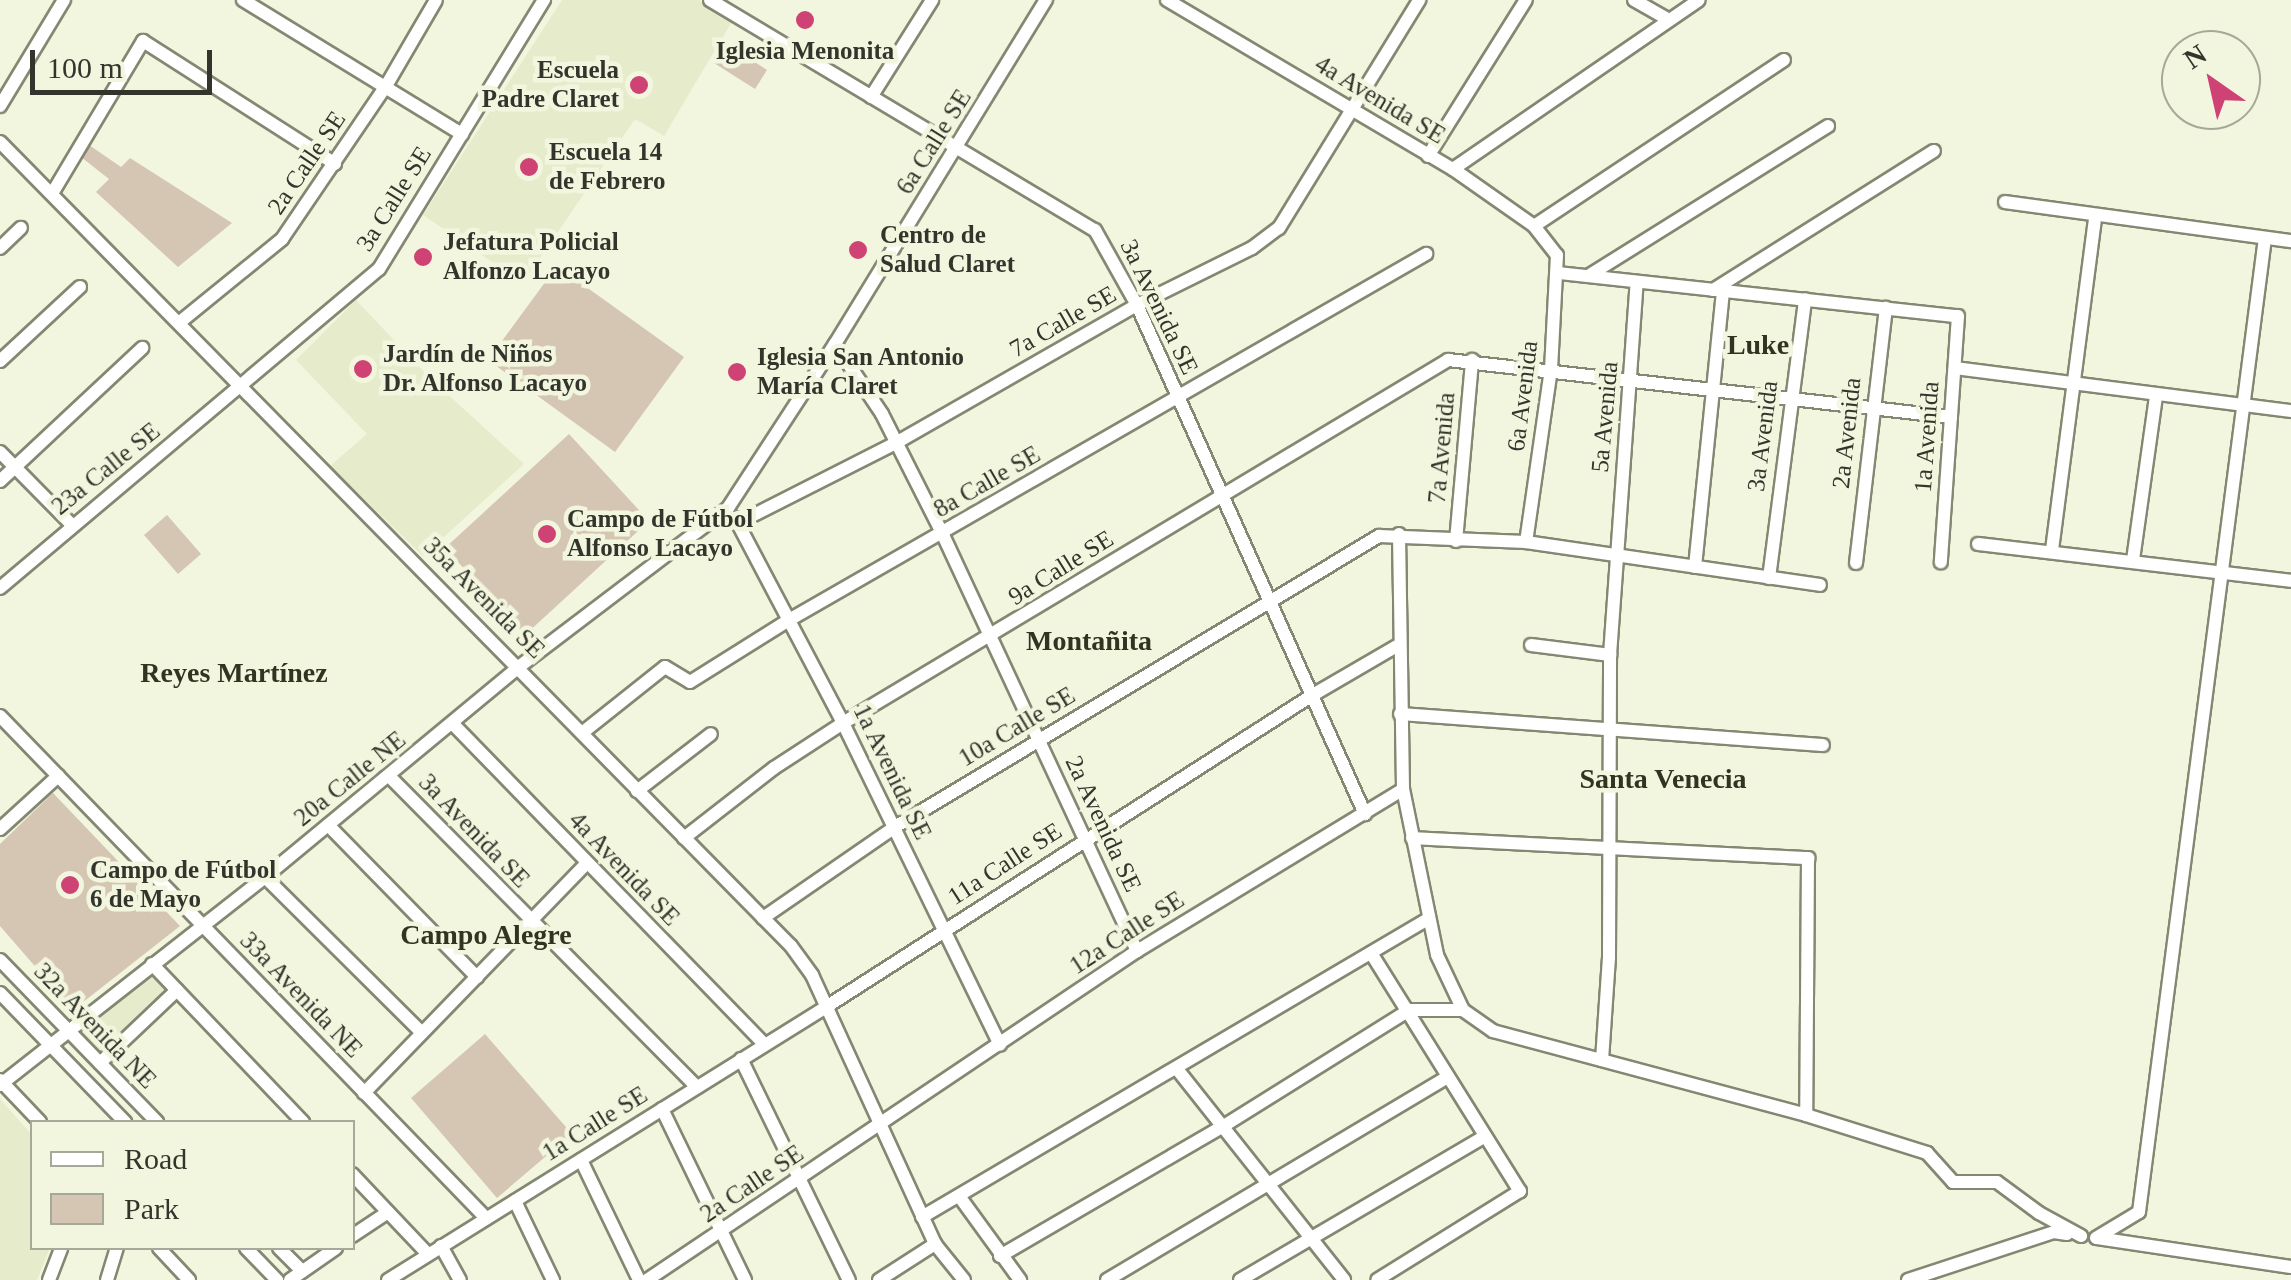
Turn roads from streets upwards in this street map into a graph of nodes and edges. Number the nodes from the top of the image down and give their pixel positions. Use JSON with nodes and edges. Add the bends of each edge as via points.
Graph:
{"nodes":[{"id":1,"x":64,"y":0,"type":"edge"},
{"id":2,"x":243,"y":0,"type":"edge"},
{"id":3,"x":436,"y":0,"type":"edge"},
{"id":4,"x":544,"y":0,"type":"edge"},
{"id":5,"x":710,"y":0,"type":"edge"},
{"id":6,"x":932,"y":0,"type":"edge"},
{"id":7,"x":1046,"y":0,"type":"edge"},
{"id":8,"x":1168,"y":0,"type":"edge"},
{"id":9,"x":1419,"y":0,"type":"edge"},
{"id":10,"x":1526,"y":0,"type":"edge"},
{"id":11,"x":1634,"y":0,"type":"edge"},
{"id":12,"x":1699,"y":0,"type":"edge"},
{"id":13,"x":1669,"y":20,"type":"junction"},
{"id":14,"x":1784,"y":60,"type":"dead end"},
{"id":15,"x":386,"y":86,"type":"junction"},
{"id":16,"x":871,"y":96,"type":"junction"},
{"id":17,"x":0,"y":106,"type":"edge"},
{"id":18,"x":1353,"y":108,"type":"junction"},
{"id":19,"x":1828,"y":126,"type":"dead end"},
{"id":20,"x":462,"y":134,"type":"junction"},
{"id":21,"x":0,"y":142,"type":"edge"},
{"id":22,"x":957,"y":148,"type":"junction"},
{"id":23,"x":1934,"y":151,"type":"dead end"},
{"id":24,"x":1428,"y":156,"type":"junction"},
{"id":25,"x":335,"y":164,"type":"junction"},
{"id":26,"x":1452,"y":169,"type":"junction"},
{"id":27,"x":53,"y":192,"type":"junction"},
{"id":28,"x":2005,"y":202,"type":"dead end"},
{"id":29,"x":2095,"y":218,"type":"junction"},
{"id":30,"x":1534,"y":226,"type":"junction"},
{"id":31,"x":21,"y":228,"type":"dead end"},
{"id":32,"x":2264,"y":238,"type":"junction"},
{"id":33,"x":2291,"y":241,"type":"edge"},
{"id":34,"x":0,"y":248,"type":"edge"},
{"id":35,"x":1426,"y":254,"type":"dead end"},
{"id":36,"x":1557,"y":255,"type":"joint"},
{"id":37,"x":1559,"y":273,"type":"junction"},
{"id":38,"x":1588,"y":276,"type":"junction"},
{"id":39,"x":1637,"y":282,"type":"junction"},
{"id":40,"x":80,"y":287,"type":"dead end"},
{"id":41,"x":1718,"y":290,"type":"junction"},
{"id":42,"x":1805,"y":300,"type":"junction"},
{"id":43,"x":1138,"y":306,"type":"junction"},
{"id":44,"x":1886,"y":308,"type":"junction"},
{"id":45,"x":180,"y":322,"type":"junction"},
{"id":46,"x":835,"y":344,"type":"junction"},
{"id":47,"x":142,"y":348,"type":"dead end"},
{"id":48,"x":1472,"y":360,"type":"junction"},
{"id":49,"x":0,"y":361,"type":"edge"},
{"id":50,"x":1955,"y":368,"type":"junction"},
{"id":51,"x":1550,"y":369,"type":"junction"},
{"id":52,"x":1631,"y":378,"type":"junction"},
{"id":53,"x":241,"y":386,"type":"junction"},
{"id":54,"x":2072,"y":386,"type":"junction"},
{"id":55,"x":1712,"y":388,"type":"junction"},
{"id":56,"x":1178,"y":396,"type":"junction"},
{"id":57,"x":2156,"y":396,"type":"junction"},
{"id":58,"x":1789,"y":398,"type":"junction"},
{"id":59,"x":2242,"y":406,"type":"junction"},
{"id":60,"x":1871,"y":407,"type":"junction"},
{"id":61,"x":2291,"y":412,"type":"edge"},
{"id":62,"x":1951,"y":416,"type":"junction"},
{"id":63,"x":894,"y":444,"type":"junction"},
{"id":64,"x":0,"y":452,"type":"edge"},
{"id":65,"x":15,"y":467,"type":"junction"},
{"id":66,"x":0,"y":481,"type":"edge"},
{"id":67,"x":1221,"y":497,"type":"junction"},
{"id":68,"x":728,"y":508,"type":"junction"},
{"id":69,"x":738,"y":522,"type":"junction"},
{"id":70,"x":72,"y":525,"type":"junction"},
{"id":71,"x":1398,"y":534,"type":"junction"},
{"id":72,"x":943,"y":535,"type":"junction"},
{"id":73,"x":1456,"y":541,"type":"junction"},
{"id":74,"x":1526,"y":542,"type":"junction"},
{"id":75,"x":1978,"y":544,"type":"dead end"},
{"id":76,"x":2052,"y":550,"type":"junction"},
{"id":77,"x":1616,"y":555,"type":"junction"},
{"id":78,"x":2133,"y":560,"type":"junction"},
{"id":79,"x":1941,"y":562,"type":"dead end"},
{"id":80,"x":1856,"y":563,"type":"dead end"},
{"id":81,"x":1695,"y":567,"type":"junction"},
{"id":82,"x":2221,"y":572,"type":"junction"},
{"id":83,"x":1770,"y":578,"type":"junction"},
{"id":84,"x":2291,"y":581,"type":"edge"},
{"id":85,"x":1820,"y":585,"type":"dead end"},
{"id":86,"x":0,"y":588,"type":"edge"},
{"id":87,"x":1268,"y":598,"type":"junction"},
{"id":88,"x":788,"y":620,"type":"junction"},
{"id":89,"x":990,"y":638,"type":"junction"},
{"id":90,"x":1530,"y":645,"type":"dead end"},
{"id":91,"x":1397,"y":646,"type":"junction"},
{"id":92,"x":1610,"y":655,"type":"junction"},
{"id":93,"x":520,"y":666,"type":"junction"},
{"id":94,"x":1311,"y":696,"type":"junction"},
{"id":95,"x":1400,"y":714,"type":"junction"},
{"id":96,"x":0,"y":716,"type":"edge"},
{"id":97,"x":843,"y":722,"type":"junction"},
{"id":98,"x":453,"y":724,"type":"junction"},
{"id":99,"x":1609,"y":731,"type":"junction"},
{"id":100,"x":582,"y":734,"type":"junction"},
{"id":101,"x":711,"y":734,"type":"dead end"},
{"id":102,"x":1039,"y":740,"type":"junction"},
{"id":103,"x":1823,"y":745,"type":"dead end"},
{"id":104,"x":58,"y":776,"type":"junction"},
{"id":105,"x":389,"y":776,"type":"junction"},
{"id":106,"x":1403,"y":789,"type":"junction"},
{"id":107,"x":637,"y":790,"type":"junction"},
{"id":108,"x":1365,"y":814,"type":"junction"},
{"id":109,"x":3,"y":821,"type":"edge"},
{"id":110,"x":328,"y":825,"type":"junction"},
{"id":111,"x":895,"y":827,"type":"junction"},
{"id":112,"x":684,"y":838,"type":"junction"},
{"id":113,"x":1412,"y":838,"type":"junction"},
{"id":114,"x":1086,"y":839,"type":"junction"},
{"id":115,"x":1608,"y":848,"type":"junction"},
{"id":116,"x":586,"y":864,"type":"junction"},
{"id":117,"x":265,"y":877,"type":"junction"},
{"id":118,"x":763,"y":918,"type":"junction"},
{"id":119,"x":1428,"y":919,"type":"junction"},
{"id":120,"x":531,"y":921,"type":"junction"},
{"id":121,"x":203,"y":926,"type":"junction"},
{"id":122,"x":945,"y":931,"type":"junction"},
{"id":123,"x":1136,"y":951,"type":"junction"},
{"id":124,"x":1371,"y":953,"type":"junction"},
{"id":125,"x":0,"y":960,"type":"edge"},
{"id":126,"x":152,"y":964,"type":"junction"},
{"id":127,"x":477,"y":977,"type":"junction"},
{"id":128,"x":176,"y":990,"type":"junction"},
{"id":129,"x":0,"y":992,"type":"edge"},
{"id":130,"x":826,"y":1007,"type":"junction"},
{"id":131,"x":1409,"y":1010,"type":"junction"},
{"id":132,"x":1463,"y":1010,"type":"junction"},
{"id":133,"x":68,"y":1030,"type":"junction"},
{"id":134,"x":422,"y":1033,"type":"junction"},
{"id":135,"x":49,"y":1044,"type":"junction"},
{"id":136,"x":764,"y":1044,"type":"junction"},
{"id":137,"x":1000,"y":1044,"type":"junction"},
{"id":138,"x":741,"y":1059,"type":"junction"},
{"id":139,"x":1602,"y":1060,"type":"junction"},
{"id":140,"x":100,"y":1063,"type":"junction"},
{"id":141,"x":1177,"y":1069,"type":"junction"},
{"id":142,"x":1447,"y":1076,"type":"junction"},
{"id":143,"x":1,"y":1083,"type":"edge"},
{"id":144,"x":697,"y":1087,"type":"junction"},
{"id":145,"x":364,"y":1093,"type":"junction"},
{"id":146,"x":662,"y":1109,"type":"junction"},
{"id":147,"x":1806,"y":1115,"type":"junction"},
{"id":148,"x":38,"y":1120,"type":"edge"},
{"id":149,"x":123,"y":1120,"type":"edge"},
{"id":150,"x":156,"y":1120,"type":"edge"},
{"id":151,"x":301,"y":1120,"type":"edge"},
{"id":152,"x":882,"y":1125,"type":"junction"},
{"id":153,"x":1222,"y":1127,"type":"junction"},
{"id":154,"x":1484,"y":1137,"type":"junction"},
{"id":155,"x":581,"y":1160,"type":"junction"},
{"id":156,"x":355,"y":1177,"type":"edge"},
{"id":157,"x":802,"y":1178,"type":"junction"},
{"id":158,"x":1268,"y":1184,"type":"junction"},
{"id":159,"x":959,"y":1196,"type":"junction"},
{"id":160,"x":515,"y":1201,"type":"junction"},
{"id":161,"x":388,"y":1212,"type":"junction"},
{"id":162,"x":922,"y":1216,"type":"junction"},
{"id":163,"x":486,"y":1218,"type":"junction"},
{"id":164,"x":723,"y":1230,"type":"junction"},
{"id":165,"x":355,"y":1234,"type":"edge"},
{"id":166,"x":2081,"y":1236,"type":"junction"},
{"id":167,"x":1311,"y":1238,"type":"junction"},
{"id":168,"x":2096,"y":1238,"type":"junction"},
{"id":169,"x":935,"y":1244,"type":"junction"},
{"id":170,"x":442,"y":1246,"type":"junction"},
{"id":171,"x":60,"y":1250,"type":"edge"},
{"id":172,"x":116,"y":1250,"type":"edge"},
{"id":173,"x":161,"y":1250,"type":"edge"},
{"id":174,"x":248,"y":1250,"type":"edge"},
{"id":175,"x":280,"y":1250,"type":"edge"},
{"id":176,"x":333,"y":1250,"type":"edge"},
{"id":177,"x":428,"y":1254,"type":"junction"},
{"id":178,"x":1000,"y":1256,"type":"junction"},
{"id":179,"x":2291,"y":1267,"type":"edge"},
{"id":180,"x":296,"y":1276,"type":"edge"},
{"id":181,"x":49,"y":1280,"type":"edge"},
{"id":182,"x":108,"y":1280,"type":"edge"},
{"id":183,"x":189,"y":1280,"type":"edge"},
{"id":184,"x":277,"y":1280,"type":"edge"},
{"id":185,"x":388,"y":1280,"type":"edge"},
{"id":186,"x":460,"y":1280,"type":"edge"},
{"id":187,"x":553,"y":1280,"type":"edge"},
{"id":188,"x":639,"y":1280,"type":"edge"},
{"id":189,"x":647,"y":1280,"type":"edge"},
{"id":190,"x":745,"y":1280,"type":"edge"},
{"id":191,"x":849,"y":1280,"type":"edge"},
{"id":192,"x":879,"y":1280,"type":"edge"},
{"id":193,"x":964,"y":1280,"type":"edge"},
{"id":194,"x":1020,"y":1280,"type":"edge"},
{"id":195,"x":1107,"y":1280,"type":"edge"},
{"id":196,"x":1240,"y":1280,"type":"edge"},
{"id":197,"x":1344,"y":1280,"type":"edge"},
{"id":198,"x":1378,"y":1280,"type":"edge"},
{"id":199,"x":1908,"y":1280,"type":"edge"}],
"edges":[{"from":1,"to":17,"type":"street"},
{"from":2,"to":15,"type":"street"},
{"from":3,"to":15,"type":"street","name":"2a Calle SE"},
{"from":4,"to":20,"type":"street","name":"3a Calle SE"},
{"from":5,"to":16,"type":"street","name":"3a Avenida SE"},
{"from":6,"to":16,"type":"street"},
{"from":7,"to":22,"type":"street","name":"6a Calle SE"},
{"from":8,"to":18,"type":"street","name":"4a Avenida SE"},
{"from":9,"to":18,"type":"street","name":"7a Calle SE"},
{"from":10,"to":24,"type":"street"},
{"from":11,"to":13,"type":"street"},
{"from":12,"to":13,"type":"street"},
{"from":13,"to":26,"type":"street"},
{"from":14,"to":30,"type":"street"},
{"from":15,"to":20,"type":"street"},
{"from":15,"to":25,"type":"street","name":"2a Calle SE"},
{"from":16,"to":22,"type":"street","name":"3a Avenida SE"},
{"from":18,"to":24,"type":"street","name":"4a Avenida SE"},
{"from":18,"to":43,"type":"street","name":"7a Calle SE","via":[[1280,228]]},
{"from":19,"to":38,"type":"street"},
{"from":20,"to":53,"type":"street","name":"3a Calle SE","via":[[379,269]]},
{"from":21,"to":27,"type":"street","name":"35a Avenida SE"},
{"from":22,"to":43,"type":"street","name":"3a Avenida SE","via":[[1096,230]]},
{"from":22,"to":46,"type":"street","name":"6a Calle SE"},
{"from":23,"to":41,"type":"street"},
{"from":24,"to":26,"type":"street","name":"4a Avenida SE"},
{"from":25,"to":27,"type":"street","via":[[144,41]]},
{"from":25,"to":45,"type":"street","name":"2a Calle SE","via":[[282,239]]},
{"from":26,"to":30,"type":"street","name":"4a Avenida SE"},
{"from":27,"to":45,"type":"street","name":"35a Avenida SE"},
{"from":28,"to":29,"type":"street"},
{"from":29,"to":32,"type":"street"},
{"from":29,"to":54,"type":"street"},
{"from":30,"to":36,"type":"street","name":"4a Avenida SE"},
{"from":31,"to":34,"type":"street"},
{"from":32,"to":33,"type":"street"},
{"from":32,"to":59,"type":"street"},
{"from":35,"to":56,"type":"street","name":"8a Calle SE"},
{"from":36,"to":37,"type":"street","name":"6a Avenida"},
{"from":37,"to":38,"type":"street"},
{"from":37,"to":51,"type":"street","name":"6a Avenida"},
{"from":38,"to":39,"type":"street"},
{"from":39,"to":41,"type":"street"},
{"from":39,"to":52,"type":"street","name":"5a Avenida"},
{"from":40,"to":49,"type":"street"},
{"from":41,"to":42,"type":"street"},
{"from":41,"to":55,"type":"street"},
{"from":42,"to":44,"type":"street"},
{"from":42,"to":58,"type":"street","name":"3a Avenida"},
{"from":43,"to":56,"type":"street","name":"3a Avenida SE"},
{"from":43,"to":63,"type":"street","name":"7a Calle SE"},
{"from":44,"to":50,"type":"street","name":"1a Avenida","via":[[1958,316]]},
{"from":44,"to":60,"type":"street","name":"2a Avenida"},
{"from":45,"to":53,"type":"street","name":"35a Avenida SE"},
{"from":46,"to":63,"type":"street","name":"2a Avenida SE"},
{"from":46,"to":68,"type":"street","name":"6a Calle SE"},
{"from":47,"to":65,"type":"street"},
{"from":48,"to":51,"type":"street"},
{"from":48,"to":67,"type":"street","name":"9a Calle SE","via":[[1448,360]]},
{"from":48,"to":73,"type":"street","name":"7a Avenida"},
{"from":50,"to":54,"type":"street"},
{"from":50,"to":62,"type":"street","name":"1a Avenida"},
{"from":51,"to":52,"type":"street"},
{"from":51,"to":74,"type":"street","name":"6a Avenida"},
{"from":52,"to":55,"type":"street"},
{"from":52,"to":77,"type":"street","name":"5a Avenida"},
{"from":53,"to":70,"type":"street","name":"23a Calle SE"},
{"from":53,"to":93,"type":"street","name":"35a Avenida SE"},
{"from":54,"to":57,"type":"street"},
{"from":54,"to":76,"type":"street"},
{"from":55,"to":58,"type":"street"},
{"from":55,"to":81,"type":"street"},
{"from":56,"to":67,"type":"street","name":"3a Avenida SE"},
{"from":56,"to":72,"type":"street","name":"8a Calle SE"},
{"from":57,"to":59,"type":"street"},
{"from":57,"to":78,"type":"street"},
{"from":58,"to":60,"type":"street"},
{"from":58,"to":83,"type":"street","name":"3a Avenida"},
{"from":59,"to":61,"type":"street"},
{"from":59,"to":82,"type":"street"},
{"from":60,"to":62,"type":"street"},
{"from":60,"to":80,"type":"street","name":"2a Avenida"},
{"from":62,"to":79,"type":"street","name":"1a Avenida"},
{"from":63,"to":69,"type":"street","name":"7a Calle SE"},
{"from":63,"to":72,"type":"street","name":"2a Avenida SE"},
{"from":64,"to":65,"type":"street"},
{"from":65,"to":66,"type":"street"},
{"from":65,"to":70,"type":"street"},
{"from":67,"to":87,"type":"street","name":"3a Avenida SE"},
{"from":67,"to":89,"type":"street","name":"9a Calle SE"},
{"from":68,"to":69,"type":"street","name":"1a Avenida SE"},
{"from":68,"to":93,"type":"street","name":"20a Calle NE"},
{"from":69,"to":88,"type":"street","name":"1a Avenida SE"},
{"from":70,"to":86,"type":"street","name":"23a Calle SE"},
{"from":71,"to":73,"type":"street","name":"10a Calle SE"},
{"from":71,"to":87,"type":"street","name":"10a Calle SE","via":[[1363,542]]},
{"from":71,"to":91,"type":"street"},
{"from":72,"to":88,"type":"street","name":"8a Calle SE"},
{"from":72,"to":89,"type":"street","name":"2a Avenida SE"},
{"from":73,"to":74,"type":"street","name":"10a Calle SE"},
{"from":74,"to":77,"type":"street","name":"10a Calle SE"},
{"from":75,"to":76,"type":"street"},
{"from":76,"to":78,"type":"street"},
{"from":77,"to":81,"type":"street","name":"10a Calle SE"},
{"from":77,"to":92,"type":"street","name":"5a Avenida"},
{"from":78,"to":82,"type":"street"},
{"from":81,"to":83,"type":"street","name":"10a Calle SE"},
{"from":82,"to":84,"type":"street"},
{"from":82,"to":168,"type":"street","via":[[2140,1212]]},
{"from":83,"to":85,"type":"street","name":"10a Calle SE"},
{"from":87,"to":94,"type":"street","name":"3a Avenida SE"},
{"from":87,"to":102,"type":"street","name":"10a Calle SE"},
{"from":88,"to":97,"type":"street","name":"1a Avenida SE"},
{"from":88,"to":100,"type":"street","name":"8a Calle SE","via":[[690,682],[665,668]]},
{"from":89,"to":97,"type":"street","name":"9a Calle SE"},
{"from":89,"to":102,"type":"street","name":"2a Avenida SE"},
{"from":90,"to":92,"type":"street"},
{"from":91,"to":94,"type":"street","name":"11a Calle SE"},
{"from":91,"to":95,"type":"street"},
{"from":92,"to":99,"type":"street","name":"5a Avenida"},
{"from":93,"to":98,"type":"street","name":"20a Calle NE"},
{"from":93,"to":100,"type":"street","name":"35a Avenida SE"},
{"from":94,"to":108,"type":"street","name":"3a Avenida SE"},
{"from":94,"to":114,"type":"street","name":"11a Calle SE"},
{"from":95,"to":99,"type":"street"},
{"from":95,"to":106,"type":"street"},
{"from":96,"to":104,"type":"street","name":"33a Avenida NE"},
{"from":97,"to":111,"type":"street","name":"1a Avenida SE"},
{"from":97,"to":112,"type":"street","name":"9a Calle SE"},
{"from":98,"to":105,"type":"street","name":"20a Calle NE"},
{"from":98,"to":116,"type":"street","name":"4a Avenida SE"},
{"from":99,"to":103,"type":"street"},
{"from":99,"to":115,"type":"street","name":"5a Avenida"},
{"from":100,"to":107,"type":"street","name":"35a Avenida SE"},
{"from":101,"to":107,"type":"street"},
{"from":102,"to":111,"type":"street","name":"10a Calle SE"},
{"from":102,"to":114,"type":"street","name":"2a Avenida SE"},
{"from":104,"to":109,"type":"street"},
{"from":104,"to":121,"type":"street","name":"33a Avenida NE"},
{"from":105,"to":110,"type":"street","name":"20a Calle NE"},
{"from":105,"to":120,"type":"street","name":"3a Avenida SE"},
{"from":106,"to":108,"type":"street","name":"12a Calle SE"},
{"from":106,"to":113,"type":"street"},
{"from":107,"to":112,"type":"street","name":"35a Avenida SE"},
{"from":108,"to":123,"type":"street","name":"12a Calle SE"},
{"from":110,"to":117,"type":"street","name":"20a Calle NE"},
{"from":110,"to":127,"type":"street"},
{"from":111,"to":118,"type":"street","name":"10a Calle SE"},
{"from":111,"to":122,"type":"street","name":"1a Avenida SE"},
{"from":112,"to":118,"type":"street","name":"35a Avenida SE"},
{"from":113,"to":115,"type":"street"},
{"from":113,"to":119,"type":"street"},
{"from":114,"to":122,"type":"street","name":"11a Calle SE"},
{"from":114,"to":123,"type":"street","name":"2a Avenida SE"},
{"from":115,"to":139,"type":"street","name":"5a Avenida"},
{"from":115,"to":147,"type":"street","via":[[1808,858]]},
{"from":116,"to":120,"type":"street"},
{"from":116,"to":136,"type":"street","name":"4a Avenida SE"},
{"from":117,"to":121,"type":"street","name":"20a Calle NE"},
{"from":117,"to":134,"type":"street"},
{"from":118,"to":130,"type":"street","name":"35a Avenida SE","via":[[812,975]]},
{"from":119,"to":124,"type":"street"},
{"from":119,"to":132,"type":"street"},
{"from":120,"to":127,"type":"street"},
{"from":120,"to":144,"type":"street","name":"3a Avenida SE"},
{"from":121,"to":126,"type":"street","name":"20a Calle NE"},
{"from":121,"to":145,"type":"street","name":"33a Avenida NE"},
{"from":122,"to":130,"type":"street","name":"11a Calle SE"},
{"from":122,"to":137,"type":"street","name":"1a Avenida SE"},
{"from":123,"to":137,"type":"street","name":"12a Calle SE"},
{"from":124,"to":131,"type":"street"},
{"from":124,"to":141,"type":"street"},
{"from":125,"to":133,"type":"street","name":"32a Avenida NE"},
{"from":126,"to":128,"type":"street"},
{"from":126,"to":133,"type":"street","name":"20a Calle NE"},
{"from":127,"to":134,"type":"street"},
{"from":128,"to":140,"type":"street"},
{"from":128,"to":151,"type":"street"},
{"from":129,"to":135,"type":"street"},
{"from":130,"to":136,"type":"street","name":"1a Calle SE"},
{"from":130,"to":152,"type":"street","name":"35a Avenida SE"},
{"from":131,"to":132,"type":"street"},
{"from":131,"to":142,"type":"street"},
{"from":131,"to":153,"type":"street"},
{"from":132,"to":139,"type":"street","via":[[1493,1031]]},
{"from":133,"to":135,"type":"street","name":"20a Calle NE"},
{"from":133,"to":140,"type":"street","name":"32a Avenida NE"},
{"from":134,"to":145,"type":"street"},
{"from":135,"to":143,"type":"street","name":"20a Calle NE"},
{"from":135,"to":149,"type":"street"},
{"from":136,"to":138,"type":"street","name":"1a Calle SE"},
{"from":137,"to":152,"type":"street","name":"12a Calle SE"},
{"from":138,"to":144,"type":"street","name":"1a Calle SE"},
{"from":138,"to":157,"type":"street"},
{"from":139,"to":147,"type":"street"},
{"from":140,"to":150,"type":"street","name":"32a Avenida NE"},
{"from":141,"to":153,"type":"street"},
{"from":141,"to":159,"type":"street"},
{"from":142,"to":154,"type":"street"},
{"from":142,"to":158,"type":"street"},
{"from":143,"to":148,"type":"street"},
{"from":144,"to":146,"type":"street","name":"1a Calle SE"},
{"from":145,"to":163,"type":"street","name":"33a Avenida NE"},
{"from":146,"to":155,"type":"street","name":"1a Calle SE"},
{"from":146,"to":164,"type":"street"},
{"from":147,"to":166,"type":"street","via":[[1927,1152],[1953,1182],[1997,1182]]},
{"from":152,"to":157,"type":"street","name":"2a Calle SE"},
{"from":152,"to":162,"type":"street","name":"35a Avenida SE"},
{"from":153,"to":158,"type":"street"},
{"from":153,"to":178,"type":"street"},
{"from":154,"to":167,"type":"street"},
{"from":154,"to":198,"type":"street","via":[[1520,1191]]},
{"from":155,"to":160,"type":"street","name":"1a Calle SE"},
{"from":155,"to":188,"type":"street"},
{"from":156,"to":161,"type":"street"},
{"from":157,"to":164,"type":"street","name":"2a Calle SE"},
{"from":157,"to":191,"type":"street"},
{"from":158,"to":167,"type":"street"},
{"from":158,"to":195,"type":"street"},
{"from":159,"to":162,"type":"street"},
{"from":159,"to":178,"type":"street"},
{"from":160,"to":163,"type":"street","name":"1a Calle SE"},
{"from":160,"to":187,"type":"street"},
{"from":161,"to":165,"type":"street"},
{"from":161,"to":177,"type":"street"},
{"from":162,"to":169,"type":"street","name":"35a Avenida SE"},
{"from":163,"to":170,"type":"street","name":"1a Calle SE"},
{"from":164,"to":189,"type":"street","name":"2a Calle SE"},
{"from":164,"to":190,"type":"street"},
{"from":166,"to":168,"type":"street"},
{"from":166,"to":199,"type":"street","via":[[2054,1232]]},
{"from":167,"to":196,"type":"street"},
{"from":167,"to":197,"type":"street"},
{"from":168,"to":179,"type":"street"},
{"from":169,"to":192,"type":"street"},
{"from":169,"to":193,"type":"street","name":"35a Avenida SE"},
{"from":170,"to":177,"type":"street","name":"1a Calle SE"},
{"from":170,"to":186,"type":"street"},
{"from":171,"to":181,"type":"street"},
{"from":172,"to":182,"type":"street"},
{"from":173,"to":183,"type":"street"},
{"from":174,"to":184,"type":"street"},
{"from":175,"to":180,"type":"street"},
{"from":176,"to":180,"type":"street"},
{"from":177,"to":185,"type":"street","name":"1a Calle SE"},
{"from":178,"to":194,"type":"street"}]}
